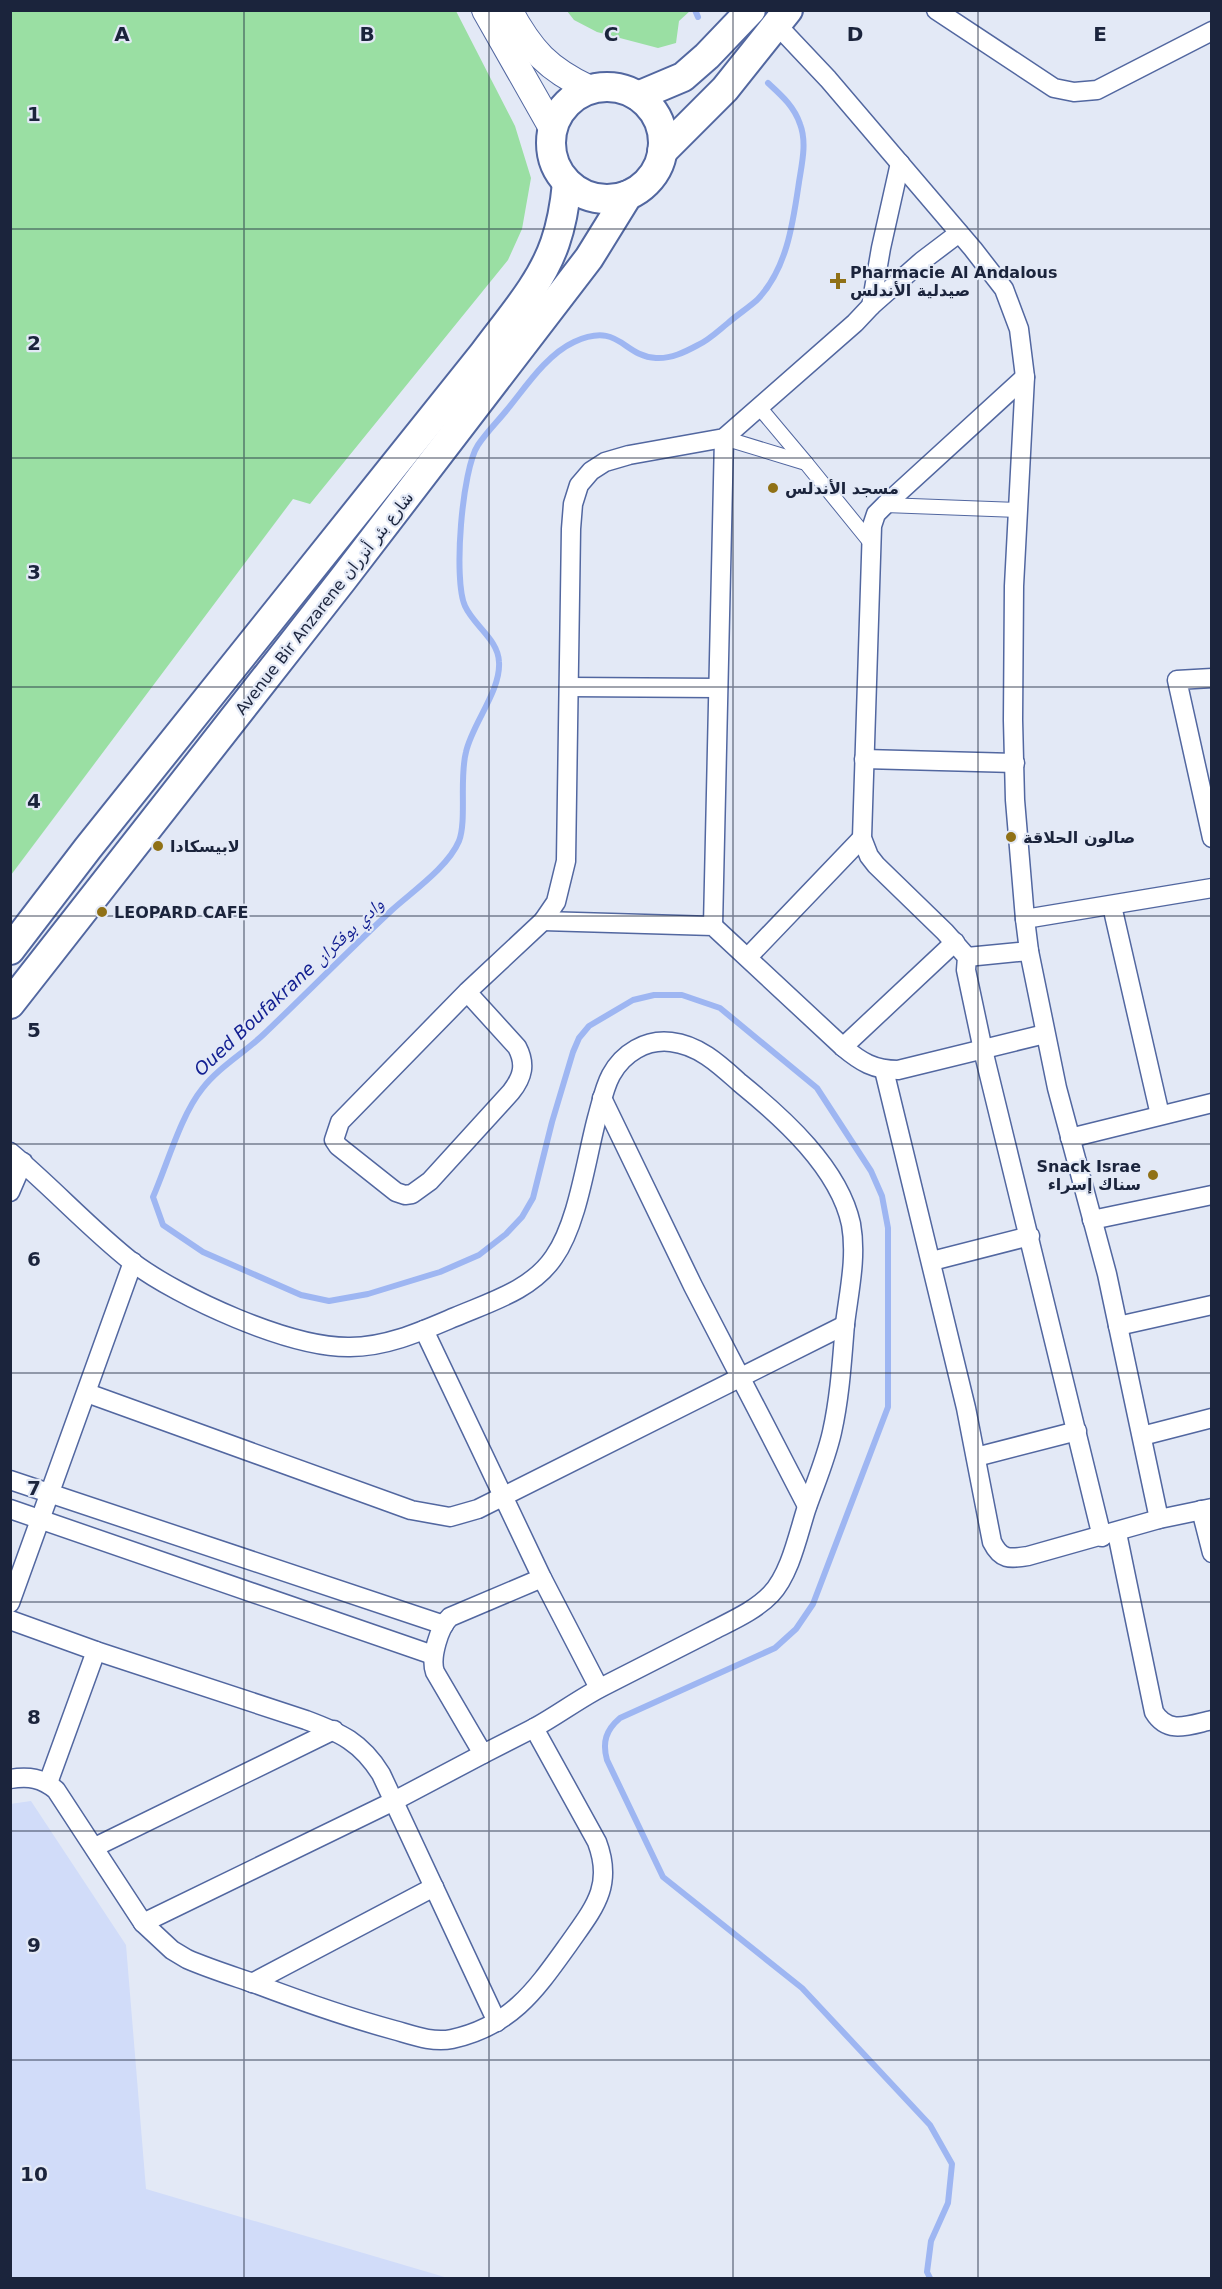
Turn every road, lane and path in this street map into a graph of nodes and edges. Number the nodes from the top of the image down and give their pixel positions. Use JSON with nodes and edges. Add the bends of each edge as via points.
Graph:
{"nodes":[{"id":1,"x":485,"y":10,"type":"edge"},
{"id":2,"x":509,"y":10,"type":"edge"},
{"id":3,"x":751,"y":10,"type":"edge"},
{"id":4,"x":936,"y":10,"type":"edge"},
{"id":5,"x":783,"y":18,"type":"edge"},
{"id":6,"x":1212,"y":32,"type":"edge"},
{"id":7,"x":590,"y":89,"type":"junction"},
{"id":8,"x":638,"y":96,"type":"junction"},
{"id":9,"x":552,"y":128,"type":"junction"},
{"id":10,"x":662,"y":152,"type":"junction"},
{"id":11,"x":900,"y":163,"type":"junction"},
{"id":12,"x":567,"y":183,"type":"junction"},
{"id":13,"x":628,"y":195,"type":"junction"},
{"id":14,"x":959,"y":233,"type":"junction"},
{"id":15,"x":871,"y":306,"type":"junction"},
{"id":16,"x":1025,"y":378,"type":"junction"},
{"id":17,"x":759,"y":407,"type":"junction"},
{"id":18,"x":724,"y":438,"type":"junction"},
{"id":19,"x":806,"y":463,"type":"junction"},
{"id":20,"x":885,"y":505,"type":"junction"},
{"id":21,"x":1018,"y":510,"type":"junction"},
{"id":22,"x":871,"y":543,"type":"junction"},
{"id":23,"x":1212,"y":678,"type":"edge"},
{"id":24,"x":569,"y":687,"type":"junction"},
{"id":25,"x":717,"y":688,"type":"junction"},
{"id":26,"x":864,"y":759,"type":"junction"},
{"id":27,"x":1015,"y":763,"type":"junction"},
{"id":28,"x":862,"y":838,"type":"junction"},
{"id":29,"x":1212,"y":838,"type":"edge"},
{"id":30,"x":1212,"y":888,"type":"edge"},
{"id":31,"x":1112,"y":906,"type":"junction"},
{"id":32,"x":1025,"y":919,"type":"junction"},
{"id":33,"x":543,"y":921,"type":"junction"},
{"id":34,"x":713,"y":926,"type":"junction"},
{"id":35,"x":955,"y":942,"type":"junction"},
{"id":36,"x":10,"y":950,"type":"edge"},
{"id":37,"x":1029,"y":951,"type":"junction"},
{"id":38,"x":748,"y":957,"type":"junction"},
{"id":39,"x":967,"y":957,"type":"junction"},
{"id":40,"x":467,"y":992,"type":"junction"},
{"id":41,"x":10,"y":1004,"type":"edge"},
{"id":42,"x":1045,"y":1034,"type":"junction"},
{"id":43,"x":843,"y":1047,"type":"junction"},
{"id":44,"x":983,"y":1050,"type":"junction"},
{"id":45,"x":884,"y":1070,"type":"junction"},
{"id":46,"x":602,"y":1098,"type":"junction"},
{"id":47,"x":1212,"y":1103,"type":"edge"},
{"id":48,"x":1160,"y":1115,"type":"junction"},
{"id":49,"x":1070,"y":1138,"type":"junction"},
{"id":50,"x":17,"y":1157,"type":"edge"},
{"id":51,"x":10,"y":1192,"type":"edge"},
{"id":52,"x":1212,"y":1195,"type":"edge"},
{"id":53,"x":1092,"y":1220,"type":"junction"},
{"id":54,"x":1030,"y":1236,"type":"junction"},
{"id":55,"x":932,"y":1261,"type":"junction"},
{"id":56,"x":133,"y":1262,"type":"junction"},
{"id":57,"x":1212,"y":1305,"type":"edge"},
{"id":58,"x":845,"y":1325,"type":"junction"},
{"id":59,"x":1118,"y":1326,"type":"junction"},
{"id":60,"x":424,"y":1330,"type":"junction"},
{"id":61,"x":739,"y":1377,"type":"junction"},
{"id":62,"x":87,"y":1393,"type":"junction"},
{"id":63,"x":1212,"y":1418,"type":"edge"},
{"id":64,"x":1077,"y":1431,"type":"junction"},
{"id":65,"x":1142,"y":1436,"type":"junction"},
{"id":66,"x":975,"y":1457,"type":"junction"},
{"id":67,"x":10,"y":1480,"type":"edge"},
{"id":68,"x":51,"y":1493,"type":"junction"},
{"id":69,"x":505,"y":1496,"type":"junction"},
{"id":70,"x":807,"y":1506,"type":"junction"},
{"id":71,"x":10,"y":1509,"type":"edge"},
{"id":72,"x":1206,"y":1509,"type":"edge"},
{"id":73,"x":41,"y":1519,"type":"junction"},
{"id":74,"x":1159,"y":1519,"type":"junction"},
{"id":75,"x":1109,"y":1535,"type":"junction"},
{"id":76,"x":1212,"y":1553,"type":"edge"},
{"id":77,"x":542,"y":1578,"type":"junction"},
{"id":78,"x":10,"y":1603,"type":"edge"},
{"id":79,"x":10,"y":1620,"type":"edge"},
{"id":80,"x":444,"y":1624,"type":"junction"},
{"id":81,"x":96,"y":1651,"type":"junction"},
{"id":82,"x":433,"y":1655,"type":"junction"},
{"id":83,"x":599,"y":1688,"type":"junction"},
{"id":84,"x":1212,"y":1720,"type":"edge"},
{"id":85,"x":534,"y":1728,"type":"junction"},
{"id":86,"x":334,"y":1731,"type":"junction"},
{"id":87,"x":483,"y":1754,"type":"junction"},
{"id":88,"x":10,"y":1779,"type":"edge"},
{"id":89,"x":48,"y":1783,"type":"junction"},
{"id":90,"x":394,"y":1801,"type":"junction"},
{"id":91,"x":95,"y":1847,"type":"junction"},
{"id":92,"x":434,"y":1887,"type":"junction"},
{"id":93,"x":143,"y":1923,"type":"junction"},
{"id":94,"x":252,"y":1983,"type":"junction"},
{"id":95,"x":497,"y":2022,"type":"junction"}],
"edges":[{"from":1,"to":9,"type":"main road"},
{"from":2,"to":7,"type":"main road","via":[[546,63]]},
{"from":3,"to":8,"type":"main road","via":[[683,77]]},
{"from":4,"to":6,"type":"street","via":[[1054,88],[1074,92],[1096,90]]},
{"from":5,"to":10,"type":"main road","via":[[710,105]]},
{"from":5,"to":11,"type":"street","via":[[828,79]]},
{"from":7,"to":8,"type":"main road","via":[[623,89]]},
{"from":7,"to":9,"type":"main road","via":[[560,111]]},
{"from":8,"to":10,"type":"main road","via":[[659,120]]},
{"from":9,"to":12,"type":"main road","via":[[552,158]]},
{"from":10,"to":13,"type":"main road","via":[[651,178]]},
{"from":11,"to":14,"type":"street"},
{"from":11,"to":15,"type":"street"},
{"from":12,"to":13,"type":"main road","via":[[596,198]]},
{"from":12,"to":36,"type":"main road","name":"Avenue Bir Anzarene شارع بئر أنزران","via":[[555,244],[530,290]]},
{"from":13,"to":41,"type":"main road","name":"Avenue Bir Anzarene شارع بئر أنزران","via":[[589,258]]},
{"from":14,"to":15,"type":"street"},
{"from":14,"to":16,"type":"street","via":[[1004,289],[1019,329]]},
{"from":15,"to":17,"type":"street"},
{"from":16,"to":20,"type":"street"},
{"from":16,"to":21,"type":"street"},
{"from":17,"to":18,"type":"street"},
{"from":17,"to":19,"type":"street"},
{"from":18,"to":19,"type":"street"},
{"from":18,"to":24,"type":"street","via":[[605,462],[579,485],[570,529]]},
{"from":18,"to":25,"type":"street"},
{"from":19,"to":22,"type":"street"},
{"from":20,"to":21,"type":"street"},
{"from":20,"to":22,"type":"street","via":[[874,520]]},
{"from":21,"to":27,"type":"street","via":[[1014,586]]},
{"from":22,"to":26,"type":"street"},
{"from":23,"to":29,"type":"street","via":[[1177,680]]},
{"from":24,"to":25,"type":"street"},
{"from":24,"to":33,"type":"street","via":[[566,861],[556,902]]},
{"from":25,"to":34,"type":"street"},
{"from":26,"to":27,"type":"street"},
{"from":26,"to":28,"type":"street"},
{"from":27,"to":32,"type":"street"},
{"from":28,"to":35,"type":"street","via":[[876,865]]},
{"from":28,"to":38,"type":"street"},
{"from":30,"to":31,"type":"street"},
{"from":31,"to":32,"type":"street"},
{"from":31,"to":48,"type":"street"},
{"from":32,"to":37,"type":"street"},
{"from":33,"to":34,"type":"street"},
{"from":33,"to":40,"type":"street"},
{"from":34,"to":38,"type":"street"},
{"from":35,"to":39,"type":"street"},
{"from":35,"to":43,"type":"street"},
{"from":37,"to":39,"type":"street"},
{"from":37,"to":42,"type":"street"},
{"from":38,"to":43,"type":"street"},
{"from":39,"to":44,"type":"street","via":[[966,970]]},
{"from":40,"to":40,"type":"street","via":[[336,1130],[334,1140],[342,1152],[396,1192],[412,1194],[430,1181],[511,1092],[522,1074],[522,1057],[517,1047]]},
{"from":42,"to":44,"type":"street"},
{"from":42,"to":49,"type":"street"},
{"from":43,"to":45,"type":"street","via":[[862,1062]]},
{"from":44,"to":45,"type":"street"},
{"from":44,"to":54,"type":"street"},
{"from":45,"to":55,"type":"street"},
{"from":46,"to":58,"type":"street","via":[[609,1077],[629,1053],[658,1041],[675,1042],[712,1059],[785,1121],[829,1175],[848,1215],[853,1244]]},
{"from":46,"to":60,"type":"street","via":[[572,1222],[554,1257],[525,1285]]},
{"from":46,"to":61,"type":"street"},
{"from":47,"to":48,"type":"street"},
{"from":48,"to":49,"type":"street"},
{"from":49,"to":53,"type":"street"},
{"from":50,"to":51,"type":"street"},
{"from":50,"to":56,"type":"street"},
{"from":52,"to":53,"type":"street"},
{"from":53,"to":59,"type":"street"},
{"from":54,"to":55,"type":"street"},
{"from":54,"to":64,"type":"street"},
{"from":55,"to":66,"type":"street"},
{"from":56,"to":60,"type":"street","via":[[176,1291],[226,1314],[319,1344],[370,1345]]},
{"from":56,"to":62,"type":"street"},
{"from":57,"to":59,"type":"street"},
{"from":58,"to":61,"type":"street"},
{"from":58,"to":70,"type":"street","via":[[831,1438]]},
{"from":59,"to":65,"type":"street"},
{"from":60,"to":69,"type":"street"},
{"from":61,"to":69,"type":"street"},
{"from":61,"to":70,"type":"street"},
{"from":62,"to":68,"type":"street"},
{"from":62,"to":69,"type":"street","via":[[411,1510],[450,1517]]},
{"from":63,"to":65,"type":"street"},
{"from":64,"to":66,"type":"street"},
{"from":64,"to":75,"type":"street"},
{"from":65,"to":74,"type":"street"},
{"from":66,"to":75,"type":"street","via":[[992,1542],[1004,1557],[1028,1556]]},
{"from":67,"to":68,"type":"street"},
{"from":68,"to":73,"type":"street"},
{"from":68,"to":80,"type":"street"},
{"from":69,"to":77,"type":"street"},
{"from":70,"to":83,"type":"street","via":[[794,1548],[770,1595],[740,1617]]},
{"from":71,"to":73,"type":"street"},
{"from":72,"to":74,"type":"street"},
{"from":72,"to":76,"type":"street"},
{"from":73,"to":78,"type":"street"},
{"from":73,"to":82,"type":"street"},
{"from":74,"to":75,"type":"street"},
{"from":75,"to":84,"type":"street","via":[[1160,1723],[1169,1727]]},
{"from":77,"to":80,"type":"street","via":[[456,1614]]},
{"from":77,"to":83,"type":"street"},
{"from":79,"to":81,"type":"street"},
{"from":80,"to":82,"type":"street"},
{"from":81,"to":86,"type":"street"},
{"from":81,"to":89,"type":"street"},
{"from":82,"to":87,"type":"street","via":[[435,1672]]},
{"from":83,"to":85,"type":"street"},
{"from":85,"to":87,"type":"street"},
{"from":85,"to":95,"type":"street","via":[[597,1842],[605,1873],[597,1901],[542,1982]]},
{"from":86,"to":90,"type":"street","via":[[360,1746],[371,1758]]},
{"from":86,"to":91,"type":"street"},
{"from":87,"to":90,"type":"street"},
{"from":88,"to":89,"type":"street","via":[[23,1777]]},
{"from":89,"to":91,"type":"street"},
{"from":90,"to":92,"type":"street"},
{"from":90,"to":93,"type":"street"},
{"from":91,"to":93,"type":"street"},
{"from":92,"to":94,"type":"street"},
{"from":92,"to":95,"type":"street"},
{"from":93,"to":94,"type":"street","via":[[187,1959]]},
{"from":94,"to":95,"type":"street","via":[[341,2016],[430,2039],[452,2039]]}]}
